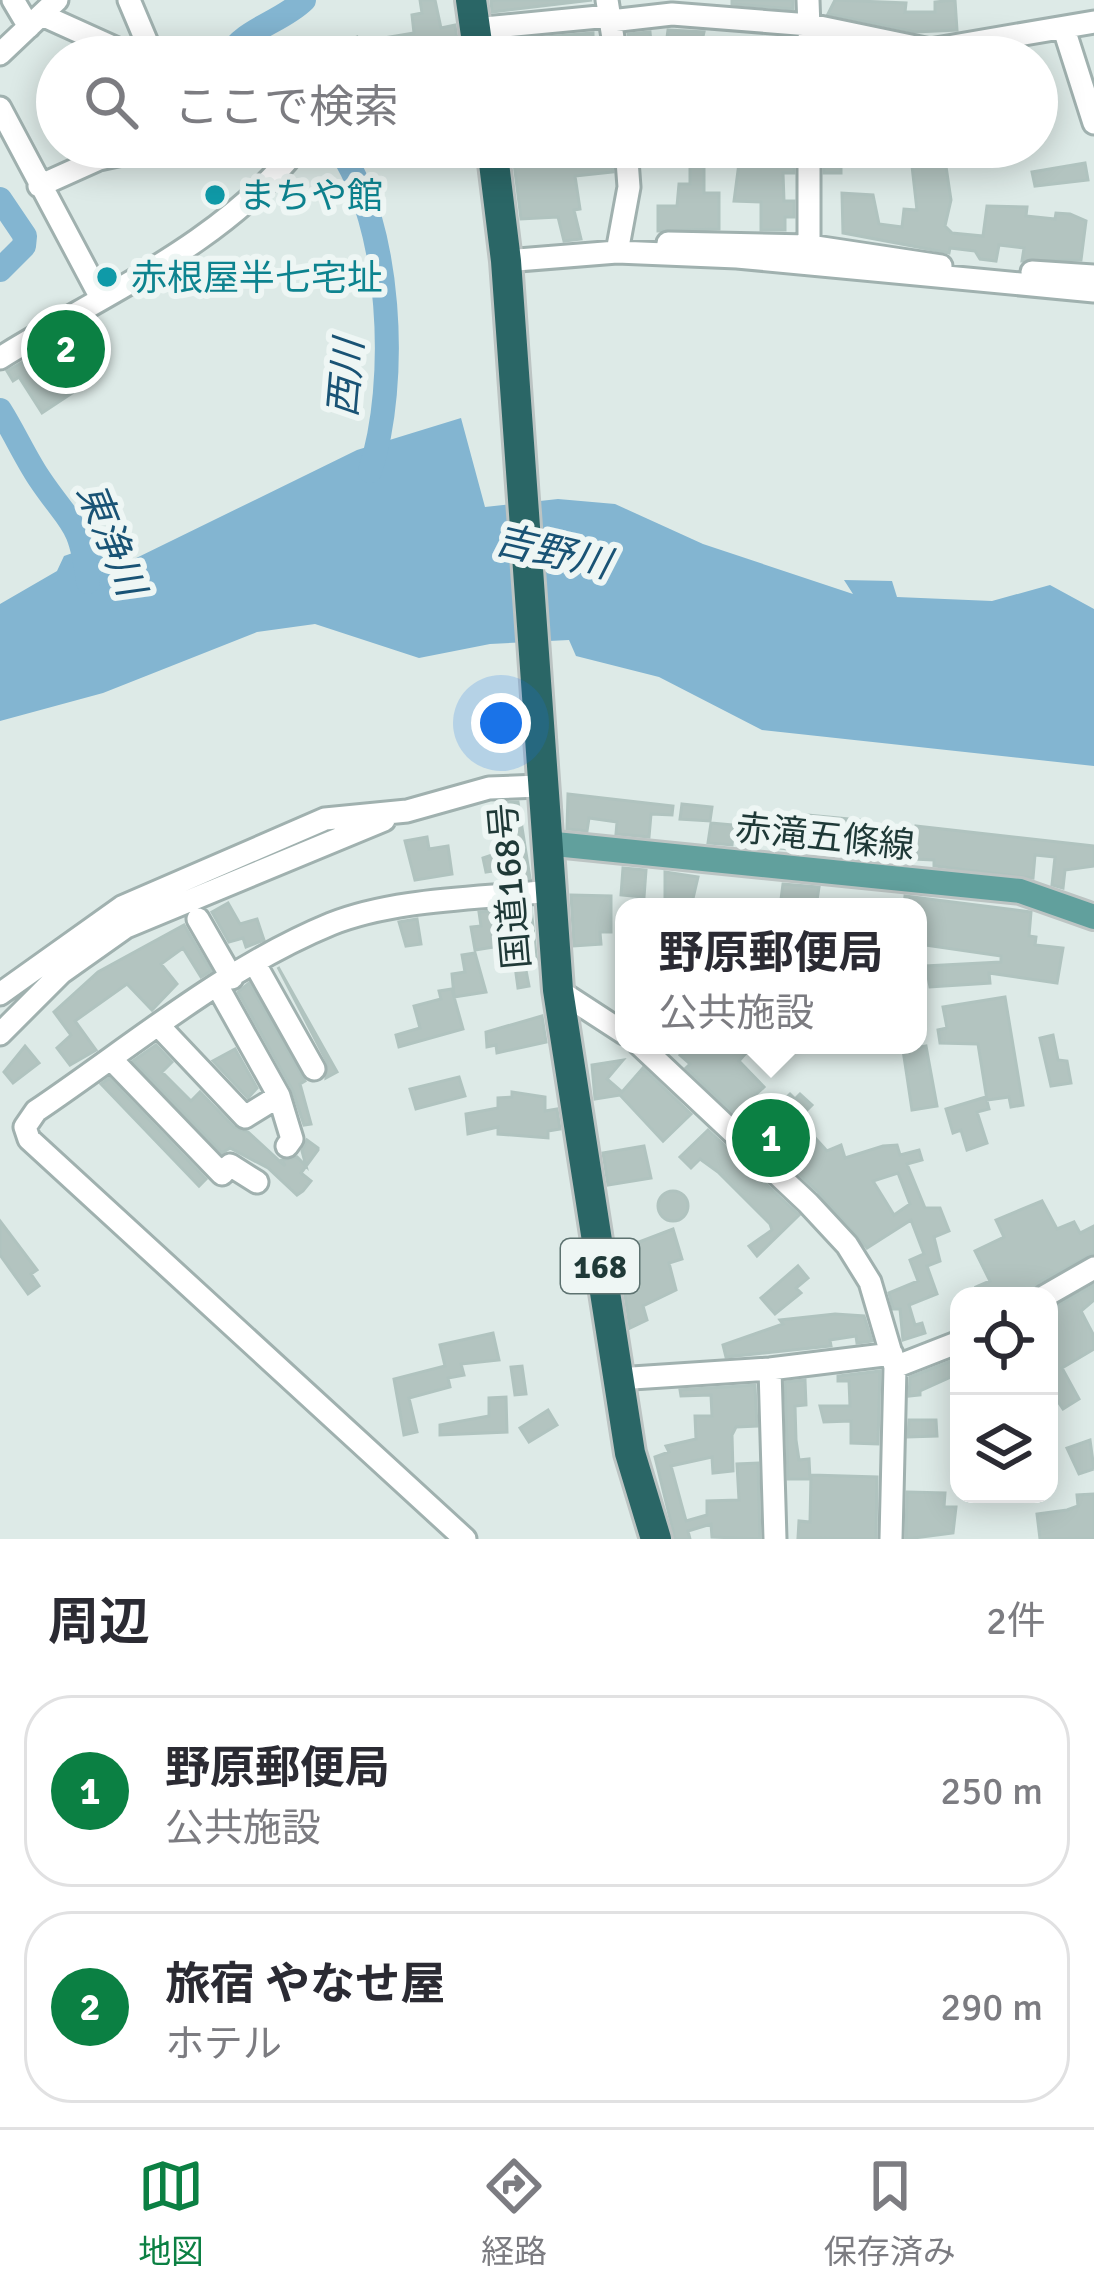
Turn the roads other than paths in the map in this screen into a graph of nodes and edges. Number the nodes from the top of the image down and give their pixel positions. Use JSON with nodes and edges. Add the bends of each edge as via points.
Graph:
{"nodes":[{"id":1,"x":13,"y":0,"type":"edge"},
{"id":2,"x":129,"y":0,"type":"edge"},
{"id":3,"x":808,"y":0,"type":"edge"},
{"id":4,"x":609,"y":12,"type":"edge"},
{"id":5,"x":43,"y":14,"type":"edge"},
{"id":6,"x":1094,"y":22,"type":"edge"},
{"id":7,"x":810,"y":25,"type":"junction"},
{"id":8,"x":475,"y":29,"type":"edge"},
{"id":9,"x":1064,"y":29,"type":"junction"},
{"id":10,"x":90,"y":36,"type":"edge"},
{"id":11,"x":145,"y":36,"type":"edge"},
{"id":12,"x":810,"y":36,"type":"edge"},
{"id":13,"x":863,"y":36,"type":"edge"},
{"id":14,"x":1019,"y":36,"type":"edge"},
{"id":15,"x":0,"y":54,"type":"edge"},
{"id":16,"x":0,"y":108,"type":"edge"},
{"id":17,"x":1094,"y":123,"type":"edge"},
{"id":18,"x":79,"y":168,"type":"edge"},
{"id":19,"x":282,"y":168,"type":"edge"},
{"id":20,"x":494,"y":168,"type":"edge"},
{"id":21,"x":628,"y":168,"type":"edge"},
{"id":22,"x":809,"y":168,"type":"edge"},
{"id":23,"x":39,"y":186,"type":"junction"},
{"id":24,"x":809,"y":246,"type":"junction"},
{"id":25,"x":618,"y":249,"type":"junction"},
{"id":26,"x":506,"y":269,"type":"junction"},
{"id":27,"x":1094,"y":276,"type":"edge"},
{"id":28,"x":1094,"y":291,"type":"edge"},
{"id":29,"x":100,"y":296,"type":"junction"},
{"id":30,"x":0,"y":358,"type":"edge"},
{"id":31,"x":539,"y":781,"type":"junction"},
{"id":32,"x":407,"y":811,"type":"junction"},
{"id":33,"x":544,"y":842,"type":"junction"},
{"id":34,"x":550,"y":891,"type":"junction"},
{"id":35,"x":1094,"y":916,"type":"edge"},
{"id":36,"x":198,"y":919,"type":"dead end"},
{"id":37,"x":255,"y":964,"type":"junction"},
{"id":38,"x":225,"y":982,"type":"junction"},
{"id":39,"x":558,"y":989,"type":"junction"},
{"id":40,"x":0,"y":994,"type":"edge"},
{"id":41,"x":158,"y":1025,"type":"junction"},
{"id":42,"x":615,"y":1027,"type":"edge"},
{"id":43,"x":0,"y":1034,"type":"edge"},
{"id":44,"x":649,"y":1054,"type":"edge"},
{"id":45,"x":112,"y":1060,"type":"junction"},
{"id":46,"x":314,"y":1069,"type":"dead end"},
{"id":47,"x":280,"y":1096,"type":"junction"},
{"id":48,"x":287,"y":1146,"type":"dead end"},
{"id":49,"x":257,"y":1182,"type":"dead end"},
{"id":50,"x":1094,"y":1268,"type":"edge"},
{"id":51,"x":1058,"y":1289,"type":"edge"},
{"id":52,"x":950,"y":1344,"type":"edge"},
{"id":53,"x":894,"y":1360,"type":"junction"},
{"id":54,"x":770,"y":1369,"type":"junction"},
{"id":55,"x":617,"y":1378,"type":"junction"},
{"id":56,"x":465,"y":1539,"type":"edge"},
{"id":57,"x":656,"y":1539,"type":"edge"},
{"id":58,"x":775,"y":1539,"type":"edge"},
{"id":59,"x":891,"y":1539,"type":"edge"}],
"edges":[{"from":1,"to":5,"type":"street"},
{"from":2,"to":11,"type":"street"},
{"from":3,"to":7,"type":"street"},
{"from":4,"to":7,"type":"street"},
{"from":4,"to":8,"type":"street"},
{"from":5,"to":10,"type":"street"},
{"from":5,"to":15,"type":"street"},
{"from":6,"to":9,"type":"street"},
{"from":7,"to":12,"type":"street"},
{"from":7,"to":13,"type":"street"},
{"from":9,"to":14,"type":"street"},
{"from":9,"to":17,"type":"street"},
{"from":16,"to":23,"type":"street"},
{"from":18,"to":23,"type":"street"},
{"from":19,"to":29,"type":"street","via":[[222,224]]},
{"from":20,"to":26,"type":"highway","name":"国道168号","number":"168"},
{"from":21,"to":25,"type":"street"},
{"from":22,"to":24,"type":"street"},
{"from":23,"to":29,"type":"street"},
{"from":24,"to":25,"type":"street","via":[[699,241]]},
{"from":24,"to":27,"type":"street","via":[[929,266]]},
{"from":25,"to":26,"type":"street"},
{"from":25,"to":28,"type":"street"},
{"from":26,"to":31,"type":"highway","name":"国道168号","number":"168"},
{"from":29,"to":30,"type":"street"},
{"from":31,"to":32,"type":"street"},
{"from":31,"to":33,"type":"highway","name":"国道168号","number":"168"},
{"from":32,"to":40,"type":"street","via":[[325,818],[183,879],[122,907]]},
{"from":32,"to":43,"type":"street","via":[[126,927],[61,973]]},
{"from":33,"to":34,"type":"highway","name":"国道168号","number":"168"},
{"from":33,"to":35,"type":"main road","name":"赤滝五條線","via":[[1020,891]]},
{"from":34,"to":37,"type":"street","via":[[334,923]]},
{"from":34,"to":39,"type":"highway","name":"国道168号","number":"168"},
{"from":36,"to":38,"type":"street"},
{"from":37,"to":38,"type":"street"},
{"from":37,"to":46,"type":"street"},
{"from":38,"to":41,"type":"street"},
{"from":38,"to":47,"type":"street"},
{"from":39,"to":42,"type":"street"},
{"from":39,"to":55,"type":"highway","name":"国道168号","number":"168"},
{"from":41,"to":45,"type":"street"},
{"from":41,"to":47,"type":"street","via":[[245,1117]]},
{"from":44,"to":53,"type":"street","via":[[848,1245],[870,1282]]},
{"from":45,"to":49,"type":"street","via":[[222,1174],[230,1165]]},
{"from":45,"to":56,"type":"street","via":[[36,1111],[25,1127],[28,1139]]},
{"from":47,"to":48,"type":"street"},
{"from":50,"to":51,"type":"street"},
{"from":52,"to":53,"type":"street"},
{"from":53,"to":54,"type":"street"},
{"from":53,"to":59,"type":"street"},
{"from":54,"to":55,"type":"street"},
{"from":54,"to":58,"type":"street"},
{"from":55,"to":57,"type":"highway","name":"国道168号","number":"168"}]}
